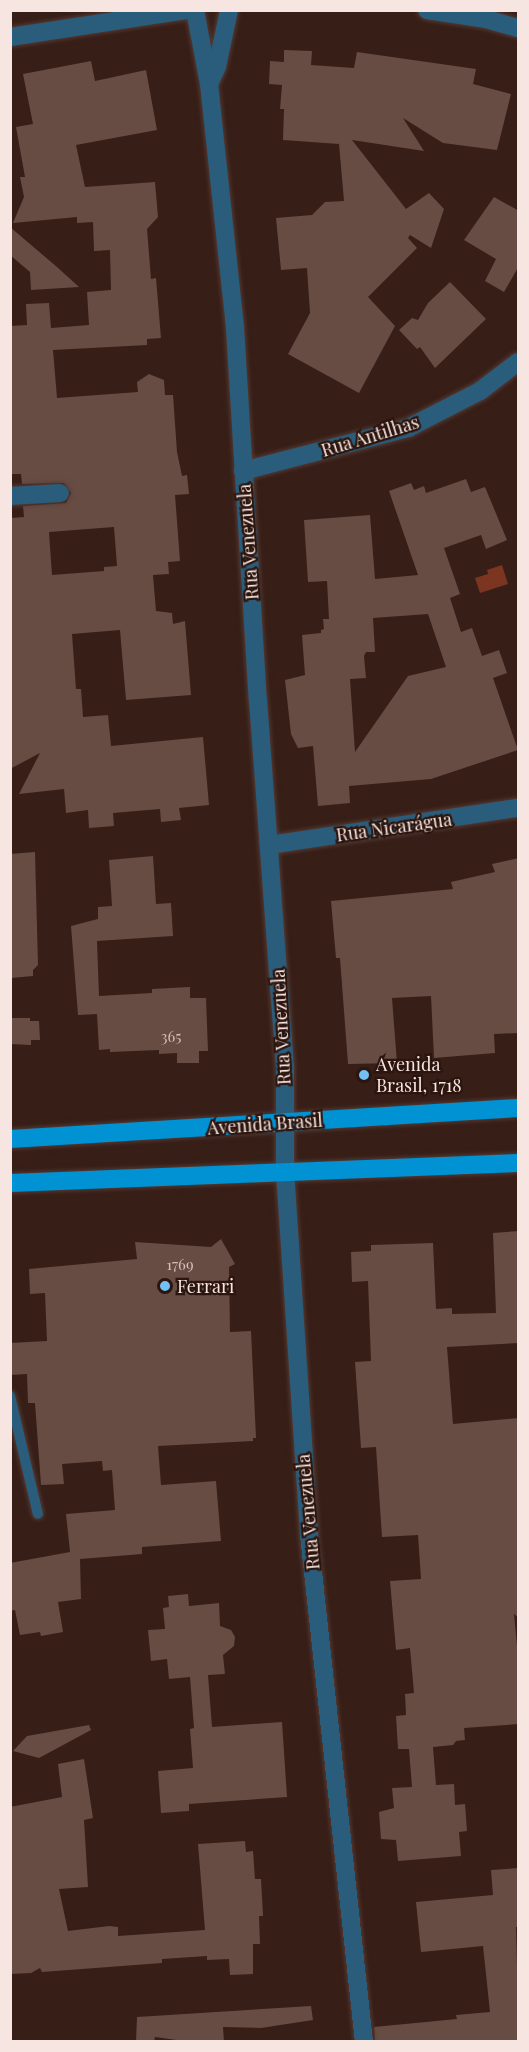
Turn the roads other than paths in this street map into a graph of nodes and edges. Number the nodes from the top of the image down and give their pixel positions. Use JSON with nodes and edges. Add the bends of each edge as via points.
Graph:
{"nodes":[{"id":1,"x":106,"y":10,"type":"edge"},
{"id":2,"x":186,"y":10,"type":"edge"},
{"id":3,"x":195,"y":10,"type":"edge"},
{"id":4,"x":229,"y":10,"type":"edge"},
{"id":5,"x":427,"y":10,"type":"edge"},
{"id":6,"x":91,"y":24,"type":"junction"},
{"id":7,"x":519,"y":28,"type":"edge"},
{"id":8,"x":10,"y":37,"type":"edge"},
{"id":9,"x":209,"y":84,"type":"junction"},
{"id":10,"x":519,"y":362,"type":"edge"},
{"id":11,"x":243,"y":471,"type":"junction"},
{"id":12,"x":60,"y":493,"type":"dead end"},
{"id":13,"x":10,"y":496,"type":"edge"},
{"id":14,"x":519,"y":808,"type":"edge"},
{"id":15,"x":269,"y":845,"type":"junction"},
{"id":16,"x":519,"y":1108,"type":"edge"},
{"id":17,"x":284,"y":1124,"type":"junction"},
{"id":18,"x":10,"y":1139,"type":"edge"},
{"id":19,"x":519,"y":1163,"type":"edge"},
{"id":20,"x":285,"y":1171,"type":"junction"},
{"id":21,"x":10,"y":1183,"type":"edge"},
{"id":22,"x":10,"y":1396,"type":"edge"},
{"id":23,"x":38,"y":1514,"type":"dead end"},
{"id":24,"x":364,"y":2042,"type":"edge"}],
"edges":[{"from":1,"to":6,"type":"street"},
{"from":2,"to":6,"type":"street"},
{"from":3,"to":9,"type":"street","name":"Rua Venezuela"},
{"from":4,"to":9,"type":"street","name":"Rua Venezuela","via":[[217,67]]},
{"from":5,"to":7,"type":"street"},
{"from":6,"to":8,"type":"street"},
{"from":9,"to":11,"type":"street","name":"Rua Venezuela","via":[[235,328]]},
{"from":10,"to":11,"type":"street","name":"Rua Antilhas","via":[[480,391],[408,428]]},
{"from":11,"to":15,"type":"street","name":"Rua Venezuela"},
{"from":12,"to":13,"type":"street"},
{"from":14,"to":15,"type":"street","name":"Rua Nicarágua"},
{"from":15,"to":17,"type":"street","name":"Rua Venezuela","via":[[285,1068]]},
{"from":16,"to":17,"type":"main road","name":"Avenida Brasil"},
{"from":17,"to":18,"type":"main road","name":"Avenida Brasil"},
{"from":17,"to":20,"type":"street","name":"Rua Venezuela"},
{"from":19,"to":20,"type":"main road"},
{"from":20,"to":21,"type":"main road"},
{"from":20,"to":24,"type":"street","name":"Rua Venezuela","via":[[309,1535]]},
{"from":22,"to":23,"type":"lane"}]}
